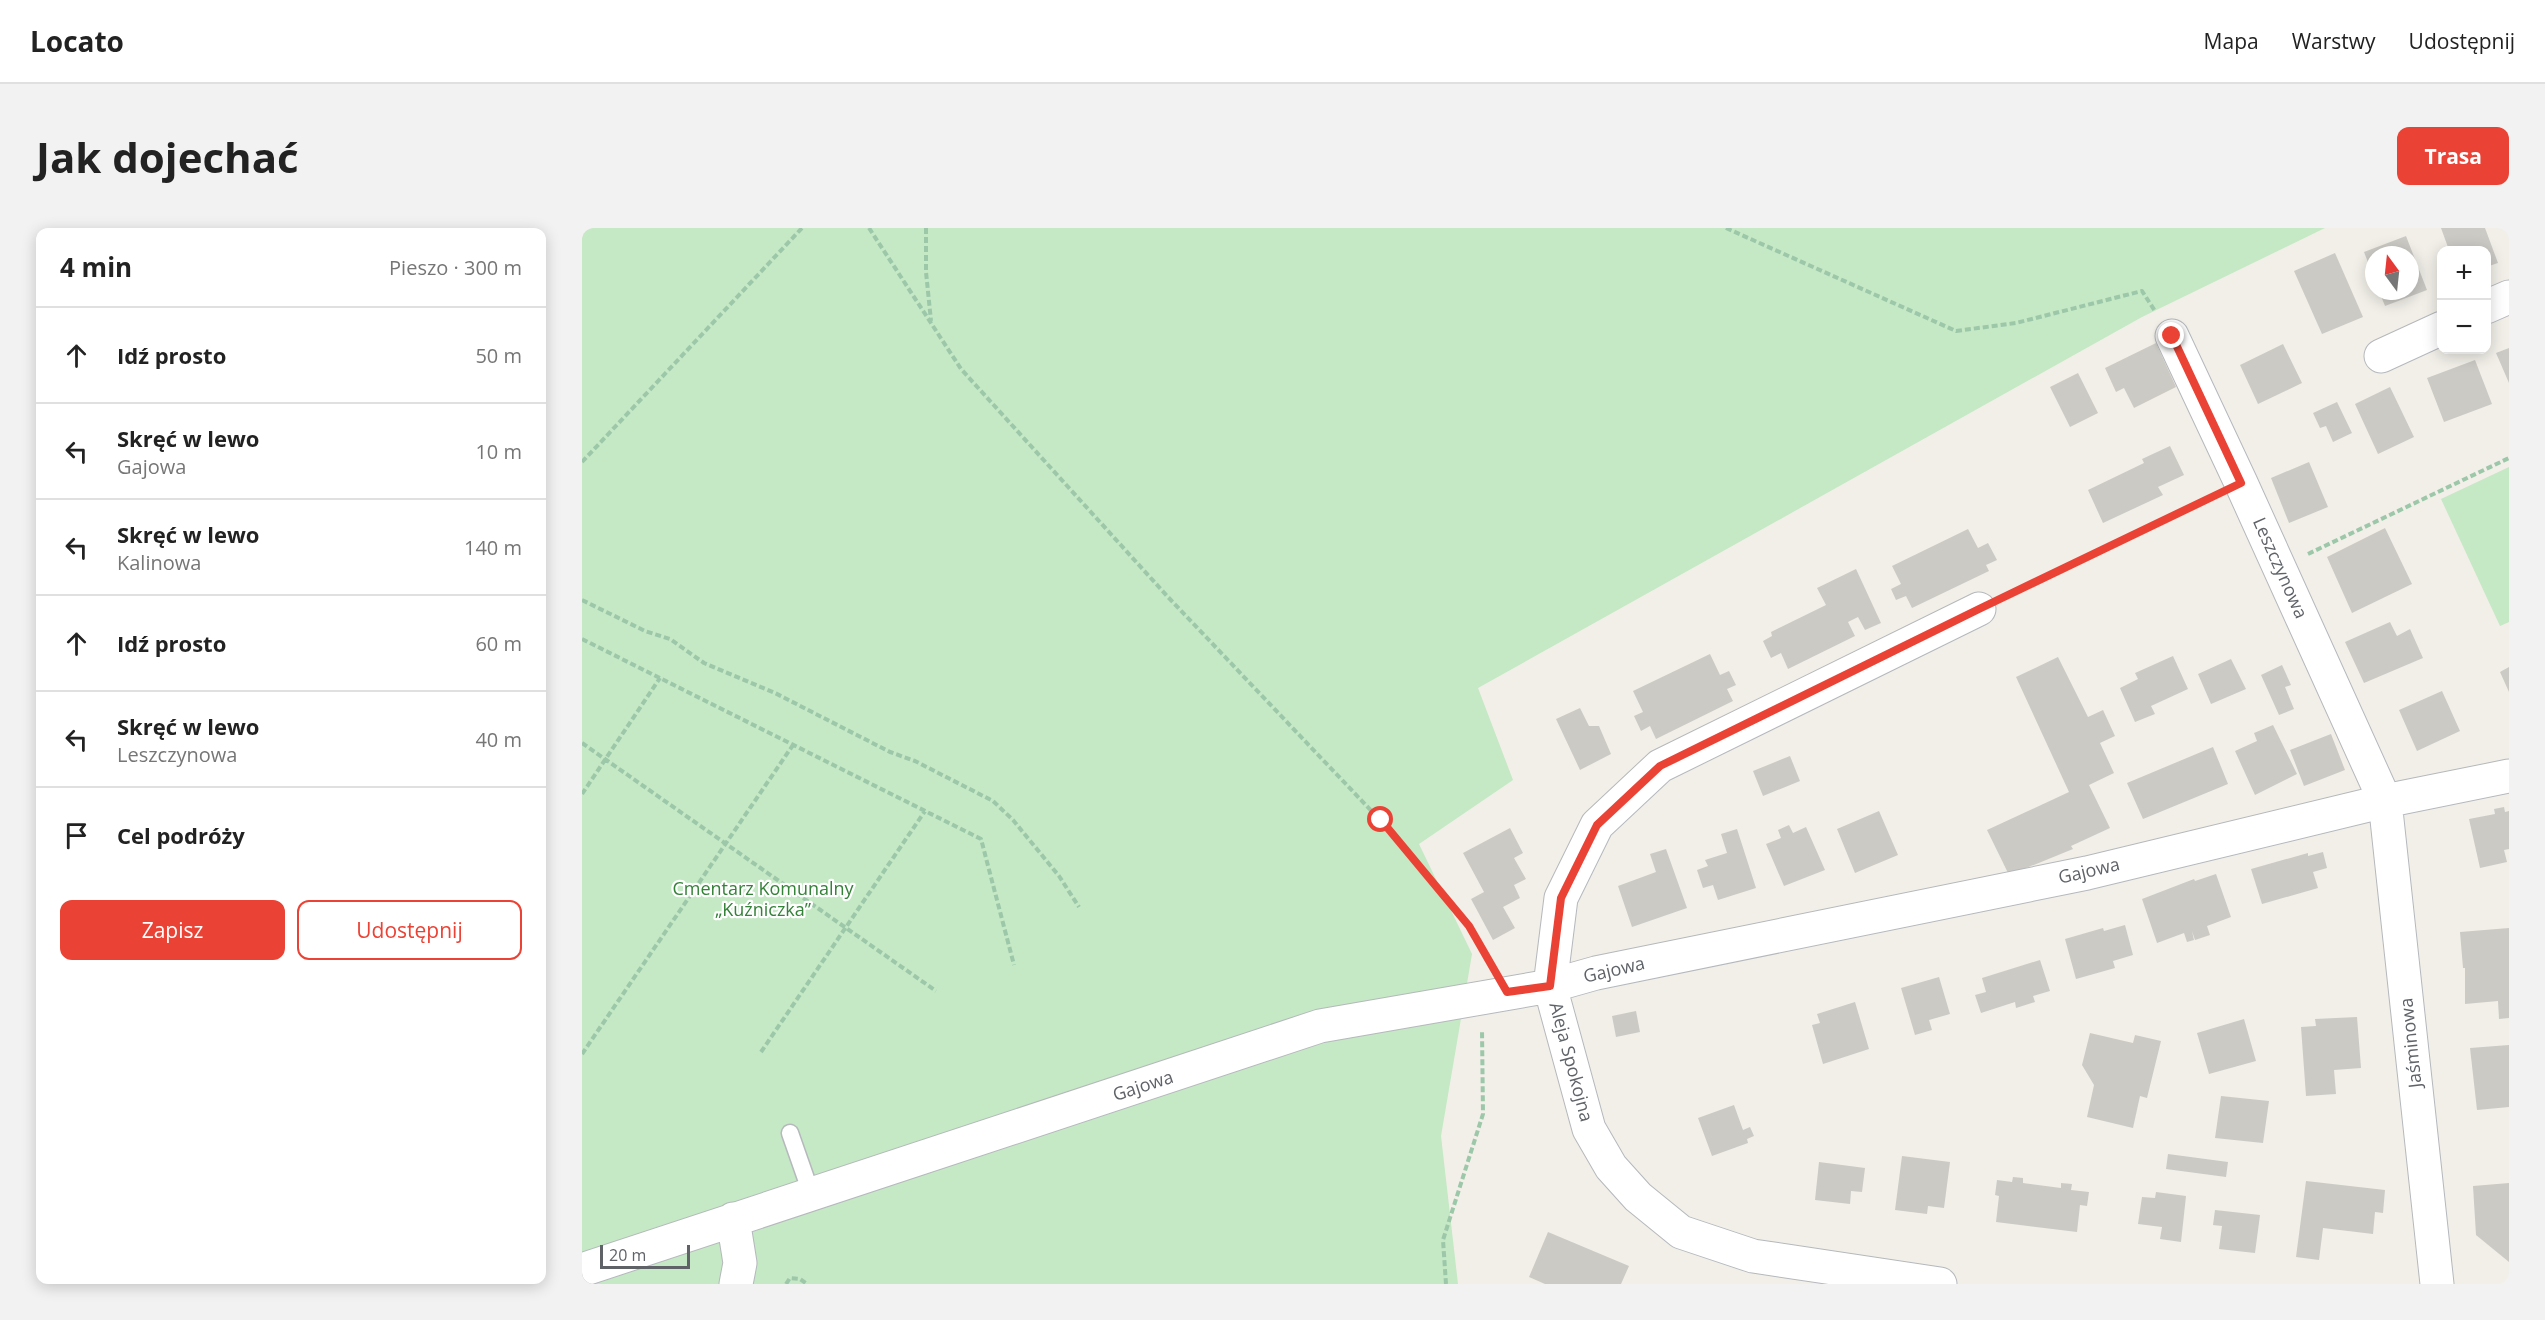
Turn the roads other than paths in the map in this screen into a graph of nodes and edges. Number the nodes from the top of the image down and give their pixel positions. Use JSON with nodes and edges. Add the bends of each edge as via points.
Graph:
{"nodes":[{"id":1,"x":2509,"y":297,"type":"edge"},
{"id":2,"x":2491,"y":305,"type":"edge"},
{"id":3,"x":2437,"y":330,"type":"edge"},
{"id":4,"x":2172,"y":336,"type":"road end"},
{"id":5,"x":2381,"y":356,"type":"dead end"},
{"id":6,"x":1979,"y":609,"type":"road end"},
{"id":7,"x":2509,"y":776,"type":"edge"},
{"id":8,"x":2385,"y":801,"type":"junction"},
{"id":9,"x":1550,"y":986,"type":"junction"},
{"id":10,"x":790,"y":1133,"type":"dead end"},
{"id":11,"x":811,"y":1193,"type":"junction"},
{"id":12,"x":734,"y":1219,"type":"junction"},
{"id":13,"x":582,"y":1270,"type":"edge"},
{"id":14,"x":1749,"y":1270,"type":"edge"},
{"id":15,"x":736,"y":1284,"type":"edge"},
{"id":16,"x":1940,"y":1284,"type":"edge"},
{"id":17,"x":2437,"y":1284,"type":"edge"}],
"edges":[{"from":1,"to":2,"type":"street"},
{"from":3,"to":5,"type":"street"},
{"from":4,"to":8,"type":"street","name":"Leszczynowa"},
{"from":6,"to":9,"type":"street","via":[[1660,766],[1597,825],[1561,898]]},
{"from":7,"to":8,"type":"street","name":"Gajowa"},
{"from":8,"to":9,"type":"street","name":"Gajowa","via":[[2087,873],[1596,973]]},
{"from":8,"to":17,"type":"street","name":"Jaśminowa"},
{"from":9,"to":11,"type":"street","name":"Gajowa","via":[[1320,1026]]},
{"from":9,"to":14,"type":"street","name":"Aleja Spokojna","via":[[1589,1129],[1611,1167],[1638,1197],[1681,1232]]},
{"from":10,"to":11,"type":"lane"},
{"from":11,"to":12,"type":"street","name":"Gajowa"},
{"from":12,"to":13,"type":"street","name":"Gajowa"},
{"from":12,"to":15,"type":"street","via":[[740,1263]]},
{"from":14,"to":16,"type":"street","name":"Aleja Spokojna"}]}
